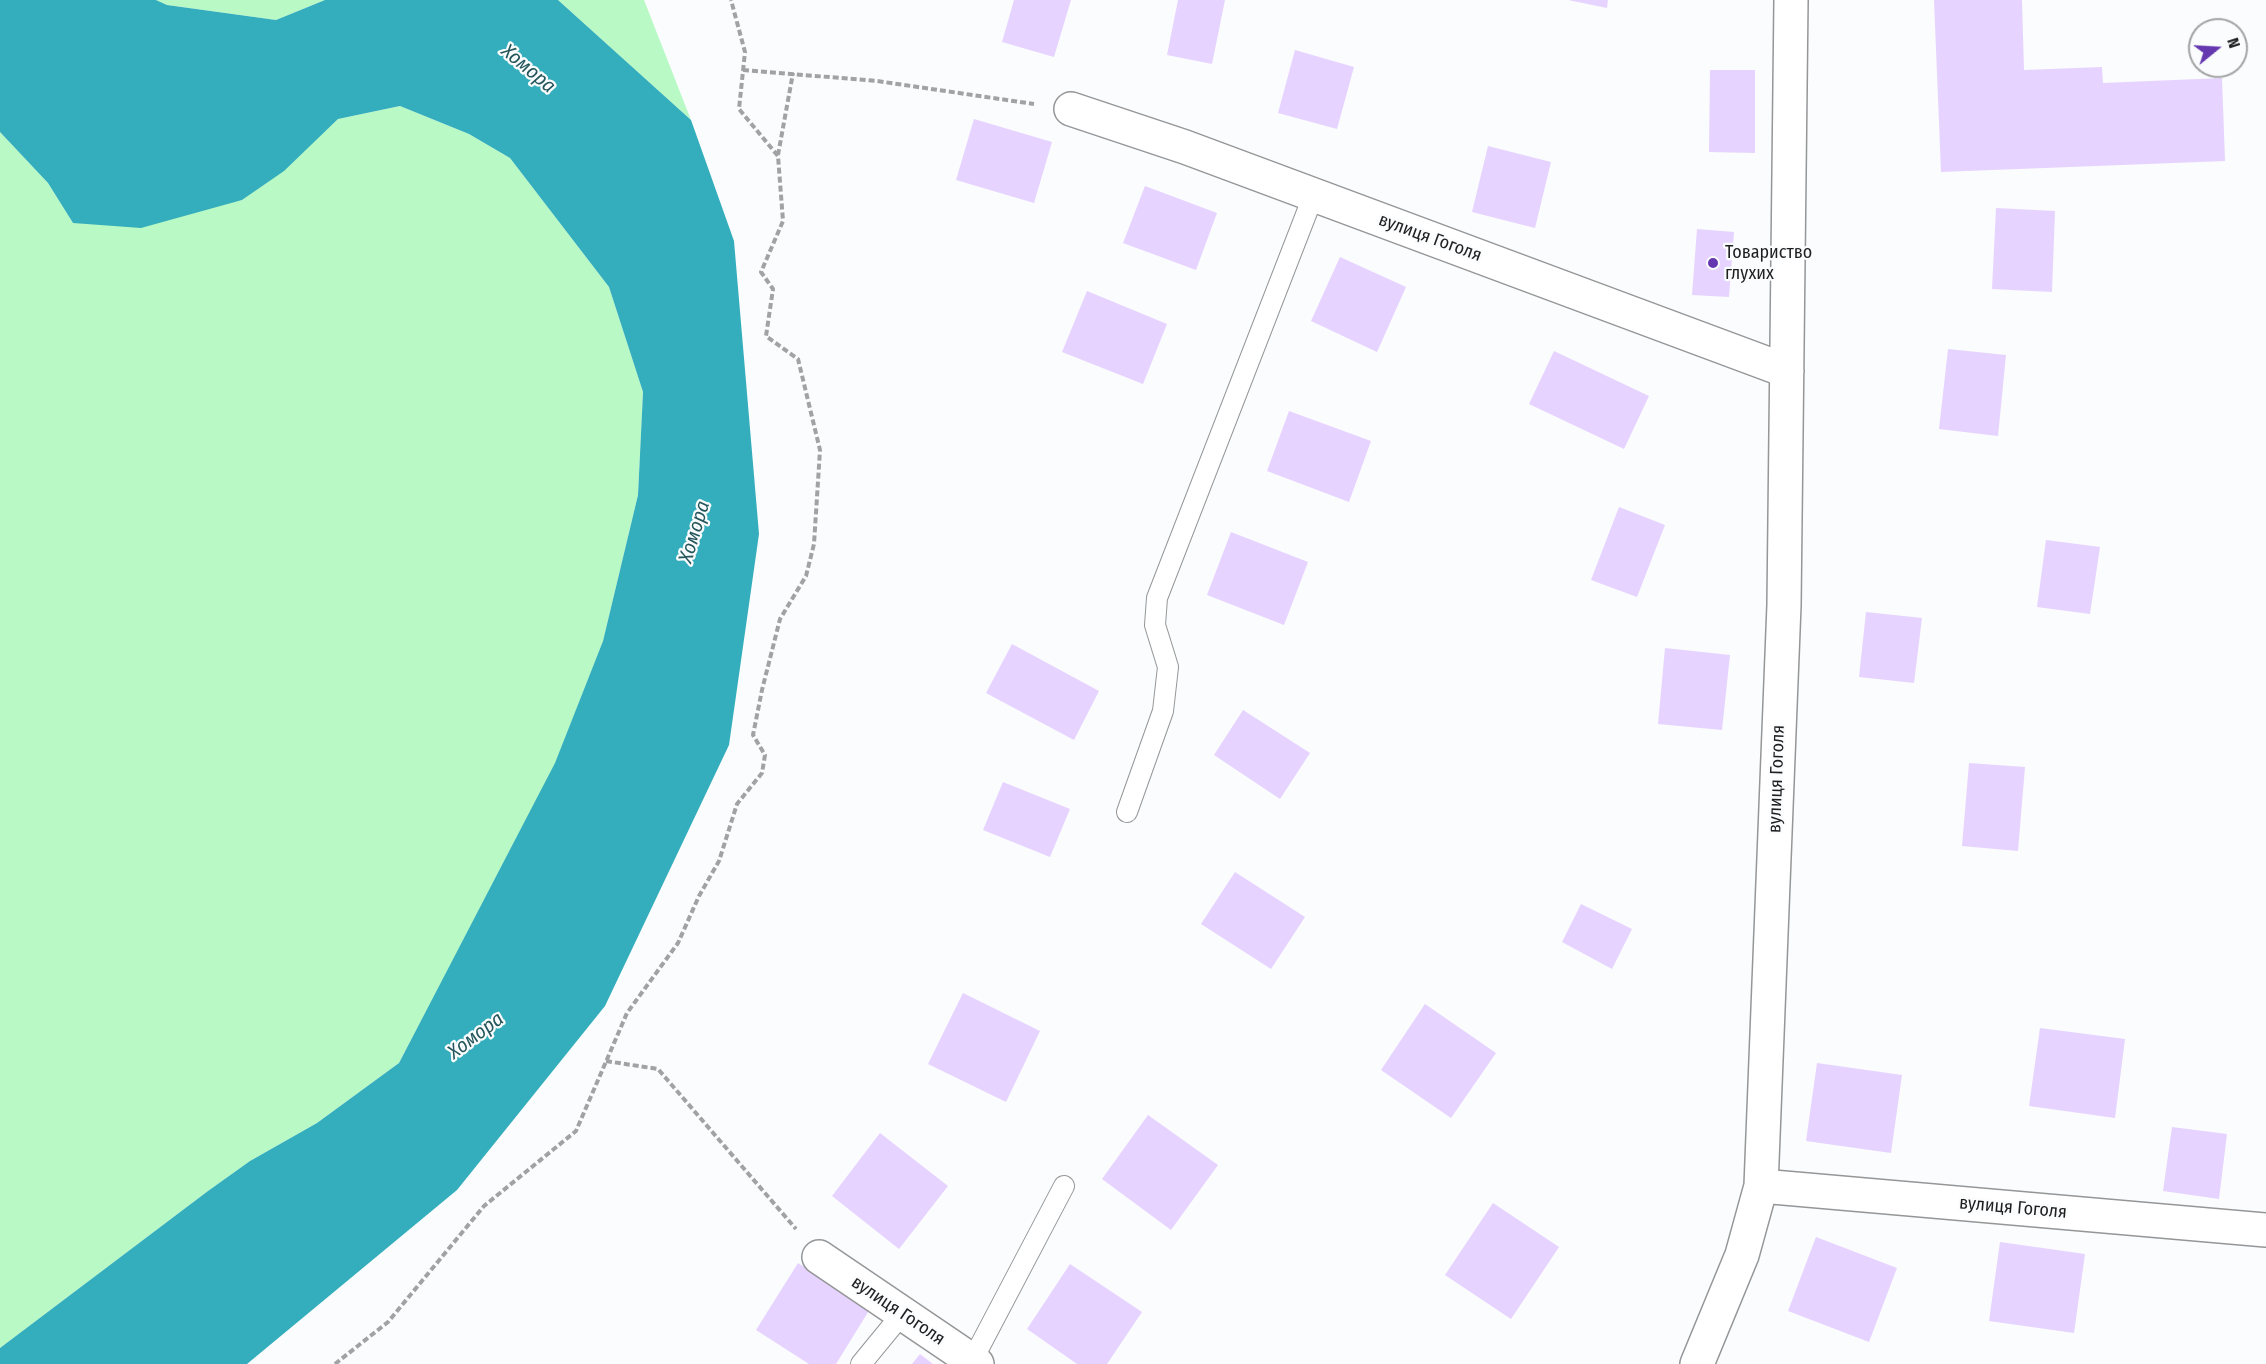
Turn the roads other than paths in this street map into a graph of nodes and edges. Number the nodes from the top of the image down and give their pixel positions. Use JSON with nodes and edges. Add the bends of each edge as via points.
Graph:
{"nodes":[{"id":1,"x":1791,"y":0,"type":"edge"},
{"id":2,"x":1071,"y":109,"type":"road end"},
{"id":3,"x":1314,"y":194,"type":"junction"},
{"id":4,"x":1787,"y":371,"type":"junction"},
{"id":5,"x":1127,"y":812,"type":"dead end"},
{"id":6,"x":1064,"y":1186,"type":"dead end"},
{"id":7,"x":1761,"y":1186,"type":"junction"},
{"id":8,"x":2266,"y":1230,"type":"edge"},
{"id":9,"x":819,"y":1257,"type":"road end"},
{"id":10,"x":902,"y":1314,"type":"junction"},
{"id":11,"x":974,"y":1362,"type":"edge"},
{"id":12,"x":861,"y":1364,"type":"edge"},
{"id":13,"x":1697,"y":1364,"type":"edge"}],
"edges":[{"from":1,"to":4,"type":"street","name":"вулиця Гоголя"},
{"from":2,"to":3,"type":"street","name":"вулиця Гоголя"},
{"from":3,"to":4,"type":"street","name":"вулиця Гоголя"},
{"from":3,"to":5,"type":"lane","via":[[1157,598],[1155,625],[1168,667],[1163,711]]},
{"from":4,"to":7,"type":"street","name":"вулиця Гоголя","via":[[1784,605]]},
{"from":6,"to":11,"type":"lane"},
{"from":7,"to":8,"type":"street","name":"вулиця Гоголя"},
{"from":7,"to":13,"type":"street","name":"вулиця Гоголя","via":[[1742,1255]]},
{"from":9,"to":10,"type":"street","name":"вулиця Гоголя"},
{"from":10,"to":11,"type":"street","name":"вулиця Гоголя"},
{"from":10,"to":12,"type":"lane"}]}
